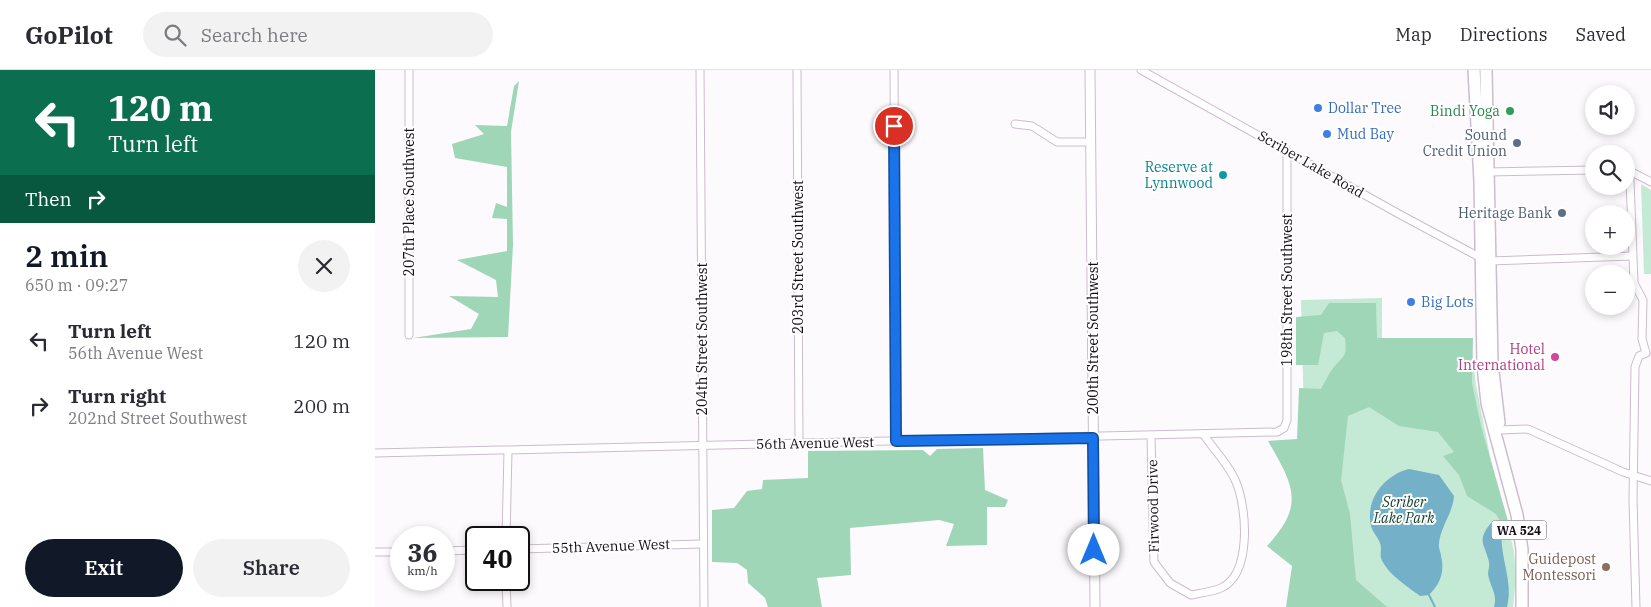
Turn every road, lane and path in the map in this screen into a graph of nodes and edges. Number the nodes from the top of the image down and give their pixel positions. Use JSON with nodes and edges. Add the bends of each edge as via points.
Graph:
{"nodes":[{"id":1,"x":409,"y":70,"type":"edge"},
{"id":2,"x":700,"y":70,"type":"edge"},
{"id":3,"x":797,"y":70,"type":"edge"},
{"id":4,"x":894,"y":70,"type":"edge"},
{"id":5,"x":1141,"y":70,"type":"edge"},
{"id":6,"x":1474,"y":70,"type":"edge"},
{"id":7,"x":1486,"y":70,"type":"edge"},
{"id":8,"x":1091,"y":71,"type":"edge"},
{"id":9,"x":1475,"y":89,"type":"junction"},
{"id":10,"x":1486,"y":103,"type":"junction"},
{"id":11,"x":1015,"y":124,"type":"dead end"},
{"id":12,"x":1091,"y":142,"type":"junction"},
{"id":13,"x":1287,"y":151,"type":"junction"},
{"id":14,"x":1478,"y":159,"type":"junction"},
{"id":15,"x":1585,"y":170,"type":"edge"},
{"id":16,"x":1488,"y":172,"type":"junction"},
{"id":17,"x":1635,"y":173,"type":"edge"},
{"id":18,"x":1651,"y":182,"type":"edge"},
{"id":19,"x":1630,"y":195,"type":"edge"},
{"id":20,"x":1632,"y":256,"type":"junction"},
{"id":21,"x":1486,"y":259,"type":"junction"},
{"id":22,"x":409,"y":335,"type":"dead end"},
{"id":23,"x":1487,"y":403,"type":"junction"},
{"id":24,"x":1285,"y":428,"type":"joint"},
{"id":25,"x":1501,"y":430,"type":"junction"},
{"id":26,"x":1204,"y":435,"type":"junction"},
{"id":27,"x":1151,"y":436,"type":"junction"},
{"id":28,"x":1093,"y":438,"type":"junction"},
{"id":29,"x":896,"y":441,"type":"junction"},
{"id":30,"x":799,"y":444,"type":"junction"},
{"id":31,"x":703,"y":445,"type":"junction"},
{"id":32,"x":508,"y":451,"type":"junction"},
{"id":33,"x":375,"y":453,"type":"edge"},
{"id":34,"x":1499,"y":454,"type":"junction"},
{"id":35,"x":1635,"y":477,"type":"junction"},
{"id":36,"x":1651,"y":481,"type":"edge"},
{"id":37,"x":506,"y":526,"type":"edge"},
{"id":38,"x":702,"y":544,"type":"junction"},
{"id":39,"x":530,"y":549,"type":"edge"},
{"id":40,"x":375,"y":552,"type":"edge"},
{"id":41,"x":390,"y":552,"type":"edge"},
{"id":42,"x":506,"y":591,"type":"edge"},
{"id":43,"x":507,"y":607,"type":"edge"},
{"id":44,"x":704,"y":607,"type":"edge"},
{"id":45,"x":1095,"y":607,"type":"edge"},
{"id":46,"x":1521,"y":607,"type":"edge"},
{"id":47,"x":1636,"y":607,"type":"edge"}],
"edges":[{"from":1,"to":22,"type":"street","name":"207th Place Southwest"},
{"from":2,"to":31,"type":"street","name":"204th Street Southwest"},
{"from":3,"to":30,"type":"street","name":"203rd Street Southwest"},
{"from":4,"to":29,"type":"street"},
{"from":5,"to":13,"type":"street","name":"Scriber Lake Road"},
{"from":6,"to":9,"type":"main road"},
{"from":7,"to":10,"type":"main road","number":"WA 524"},
{"from":8,"to":12,"type":"street","name":"200th Street Southwest"},
{"from":9,"to":10,"type":"main road"},
{"from":9,"to":14,"type":"main road"},
{"from":10,"to":16,"type":"main road","number":"WA 524"},
{"from":11,"to":12,"type":"street","via":[[1032,126],[1057,142]]},
{"from":12,"to":28,"type":"street","name":"200th Street Southwest"},
{"from":13,"to":21,"type":"street","name":"Scriber Lake Road"},
{"from":13,"to":24,"type":"street","name":"198th Street Southwest"},
{"from":14,"to":16,"type":"main road"},
{"from":14,"to":21,"type":"main road"},
{"from":15,"to":16,"type":"street"},
{"from":16,"to":21,"type":"main road","number":"WA 524"},
{"from":17,"to":18,"type":"street"},
{"from":19,"to":20,"type":"street"},
{"from":20,"to":21,"type":"street"},
{"from":20,"to":35,"type":"street","via":[[1634,283],[1643,300],[1642,339],[1646,353],[1639,356],[1635,367]]},
{"from":21,"to":23,"type":"main road","via":[[1483,366]]},
{"from":21,"to":25,"type":"main road","number":"WA 524","via":[[1494,391]]},
{"from":23,"to":25,"type":"main road","via":[[1496,426]]},
{"from":23,"to":34,"type":"main road"},
{"from":24,"to":26,"type":"street","name":"56th Avenue West","via":[[1277,432]]},
{"from":25,"to":34,"type":"main road","number":"WA 524"},
{"from":25,"to":35,"type":"street","via":[[1528,429]]},
{"from":26,"to":27,"type":"street","name":"56th Avenue West"},
{"from":26,"to":27,"type":"street","name":"Firwood Drive","via":[[1236,481],[1244,508],[1244,548],[1234,577],[1222,588],[1191,595],[1170,583],[1154,562]]},
{"from":27,"to":28,"type":"street","name":"56th Avenue West"},
{"from":28,"to":29,"type":"street","name":"56th Avenue West"},
{"from":28,"to":45,"type":"street","name":"200th Street Southwest"},
{"from":29,"to":30,"type":"street","name":"56th Avenue West"},
{"from":30,"to":31,"type":"street","name":"56th Avenue West"},
{"from":31,"to":32,"type":"street","name":"56th Avenue West"},
{"from":31,"to":38,"type":"street","name":"204th Street Southwest"},
{"from":32,"to":33,"type":"street","name":"56th Avenue West"},
{"from":32,"to":37,"type":"street"},
{"from":34,"to":46,"type":"main road","number":"WA 524","via":[[1517,514],[1522,550]]},
{"from":35,"to":36,"type":"street"},
{"from":35,"to":47,"type":"street"},
{"from":38,"to":39,"type":"street","name":"55th Avenue West"},
{"from":38,"to":44,"type":"street","name":"204th Street Southwest"},
{"from":40,"to":41,"type":"street"},
{"from":42,"to":43,"type":"street"}]}
